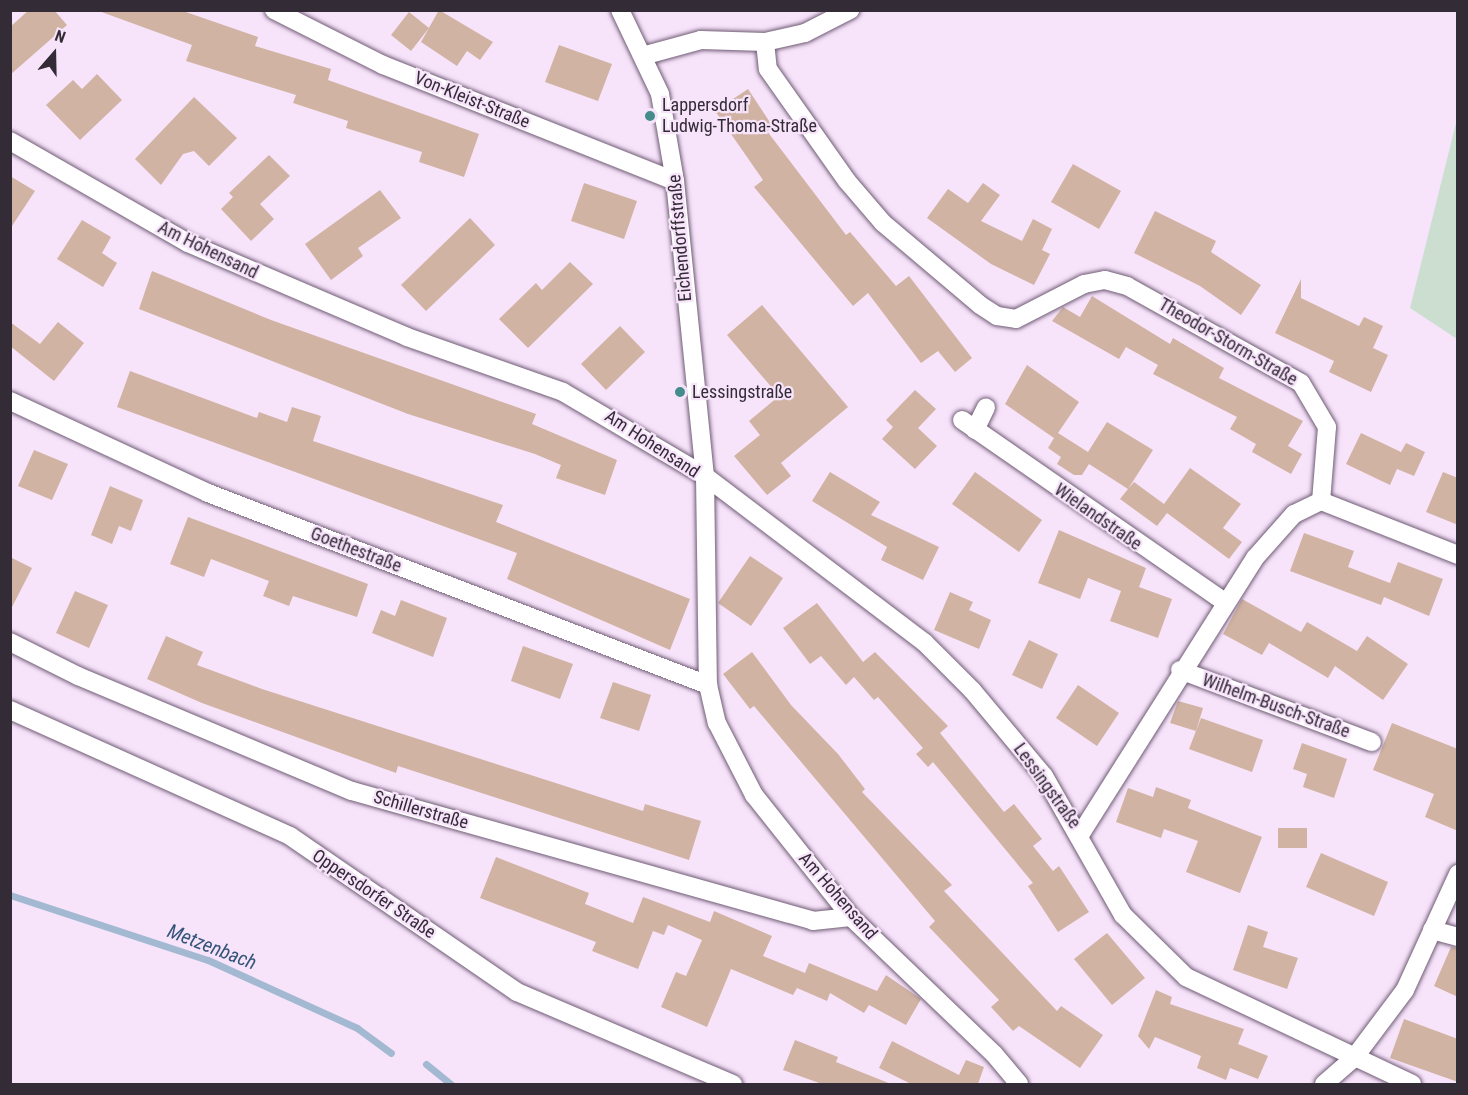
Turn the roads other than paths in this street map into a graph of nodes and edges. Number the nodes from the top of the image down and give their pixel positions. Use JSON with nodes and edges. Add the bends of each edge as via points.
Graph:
{"nodes":[{"id":1,"x":274,"y":10,"type":"edge"},
{"id":2,"x":621,"y":10,"type":"edge"},
{"id":3,"x":849,"y":10,"type":"edge"},
{"id":4,"x":765,"y":42,"type":"junction"},
{"id":5,"x":646,"y":55,"type":"junction"},
{"id":6,"x":10,"y":141,"type":"edge"},
{"id":7,"x":675,"y":181,"type":"junction"},
{"id":8,"x":10,"y":401,"type":"edge"},
{"id":9,"x":986,"y":407,"type":"dead end"},
{"id":10,"x":705,"y":476,"type":"junction"},
{"id":11,"x":1321,"y":501,"type":"junction"},
{"id":12,"x":1458,"y":555,"type":"edge"},
{"id":13,"x":1223,"y":602,"type":"junction"},
{"id":14,"x":10,"y":642,"type":"edge"},
{"id":15,"x":1180,"y":670,"type":"junction"},
{"id":16,"x":708,"y":686,"type":"junction"},
{"id":17,"x":10,"y":710,"type":"edge"},
{"id":18,"x":1372,"y":742,"type":"dead end"},
{"id":19,"x":1081,"y":833,"type":"junction"},
{"id":20,"x":1458,"y":874,"type":"edge"},
{"id":21,"x":851,"y":917,"type":"junction"},
{"id":22,"x":1432,"y":930,"type":"junction"},
{"id":23,"x":1458,"y":937,"type":"edge"},
{"id":24,"x":1354,"y":1058,"type":"junction"},
{"id":25,"x":732,"y":1084,"type":"edge"},
{"id":26,"x":1019,"y":1084,"type":"edge"},
{"id":27,"x":1324,"y":1084,"type":"edge"},
{"id":28,"x":1412,"y":1084,"type":"edge"}],
"edges":[{"from":1,"to":7,"type":"street","name":"Von-Kleist-Straße","via":[[383,64]]},
{"from":2,"to":5,"type":"street","name":"Eichendorffstraße"},
{"from":3,"to":4,"type":"street","via":[[805,33]]},
{"from":4,"to":5,"type":"street","via":[[701,40]]},
{"from":4,"to":11,"type":"street","name":"Theodor-Storm-Straße","via":[[768,69],[868,207],[997,316],[1035,313],[1084,284],[1105,280],[1173,309],[1300,383],[1327,427]]},
{"from":5,"to":7,"type":"street","name":"Eichendorffstraße","via":[[660,94]]},
{"from":6,"to":10,"type":"street","name":"Am Hohensand","via":[[188,243],[407,337],[563,392]]},
{"from":7,"to":10,"type":"street","name":"Eichendorffstraße"},
{"from":8,"to":16,"type":"street","name":"Goethestraße","via":[[208,493]]},
{"from":9,"to":13,"type":"street","name":"Wielandstraße","via":[[969,425]]},
{"from":10,"to":16,"type":"street","name":"Am Hohensand"},
{"from":10,"to":19,"type":"street","name":"Lessingstraße","via":[[924,642],[1044,776]]},
{"from":11,"to":12,"type":"street"},
{"from":11,"to":13,"type":"street","via":[[1294,514]]},
{"from":13,"to":15,"type":"street"},
{"from":14,"to":21,"type":"street","name":"Schillerstraße","via":[[78,676],[352,791],[813,921]]},
{"from":15,"to":18,"type":"street","name":"Wilhelm-Busch-Straße"},
{"from":15,"to":19,"type":"street"},
{"from":16,"to":21,"type":"street","name":"Am Hohensand","via":[[733,762]]},
{"from":17,"to":25,"type":"street","name":"Oppersdorfer Straße","via":[[290,836],[517,992]]},
{"from":19,"to":24,"type":"street","name":"Lessingstraße","via":[[1123,915],[1185,977]]},
{"from":20,"to":22,"type":"street"},
{"from":21,"to":26,"type":"street","name":"Am Hohensand","via":[[994,1053]]},
{"from":22,"to":23,"type":"street"},
{"from":22,"to":24,"type":"street","via":[[1405,990]]},
{"from":24,"to":27,"type":"street"},
{"from":24,"to":28,"type":"street","name":"Lessingstraße"}]}
